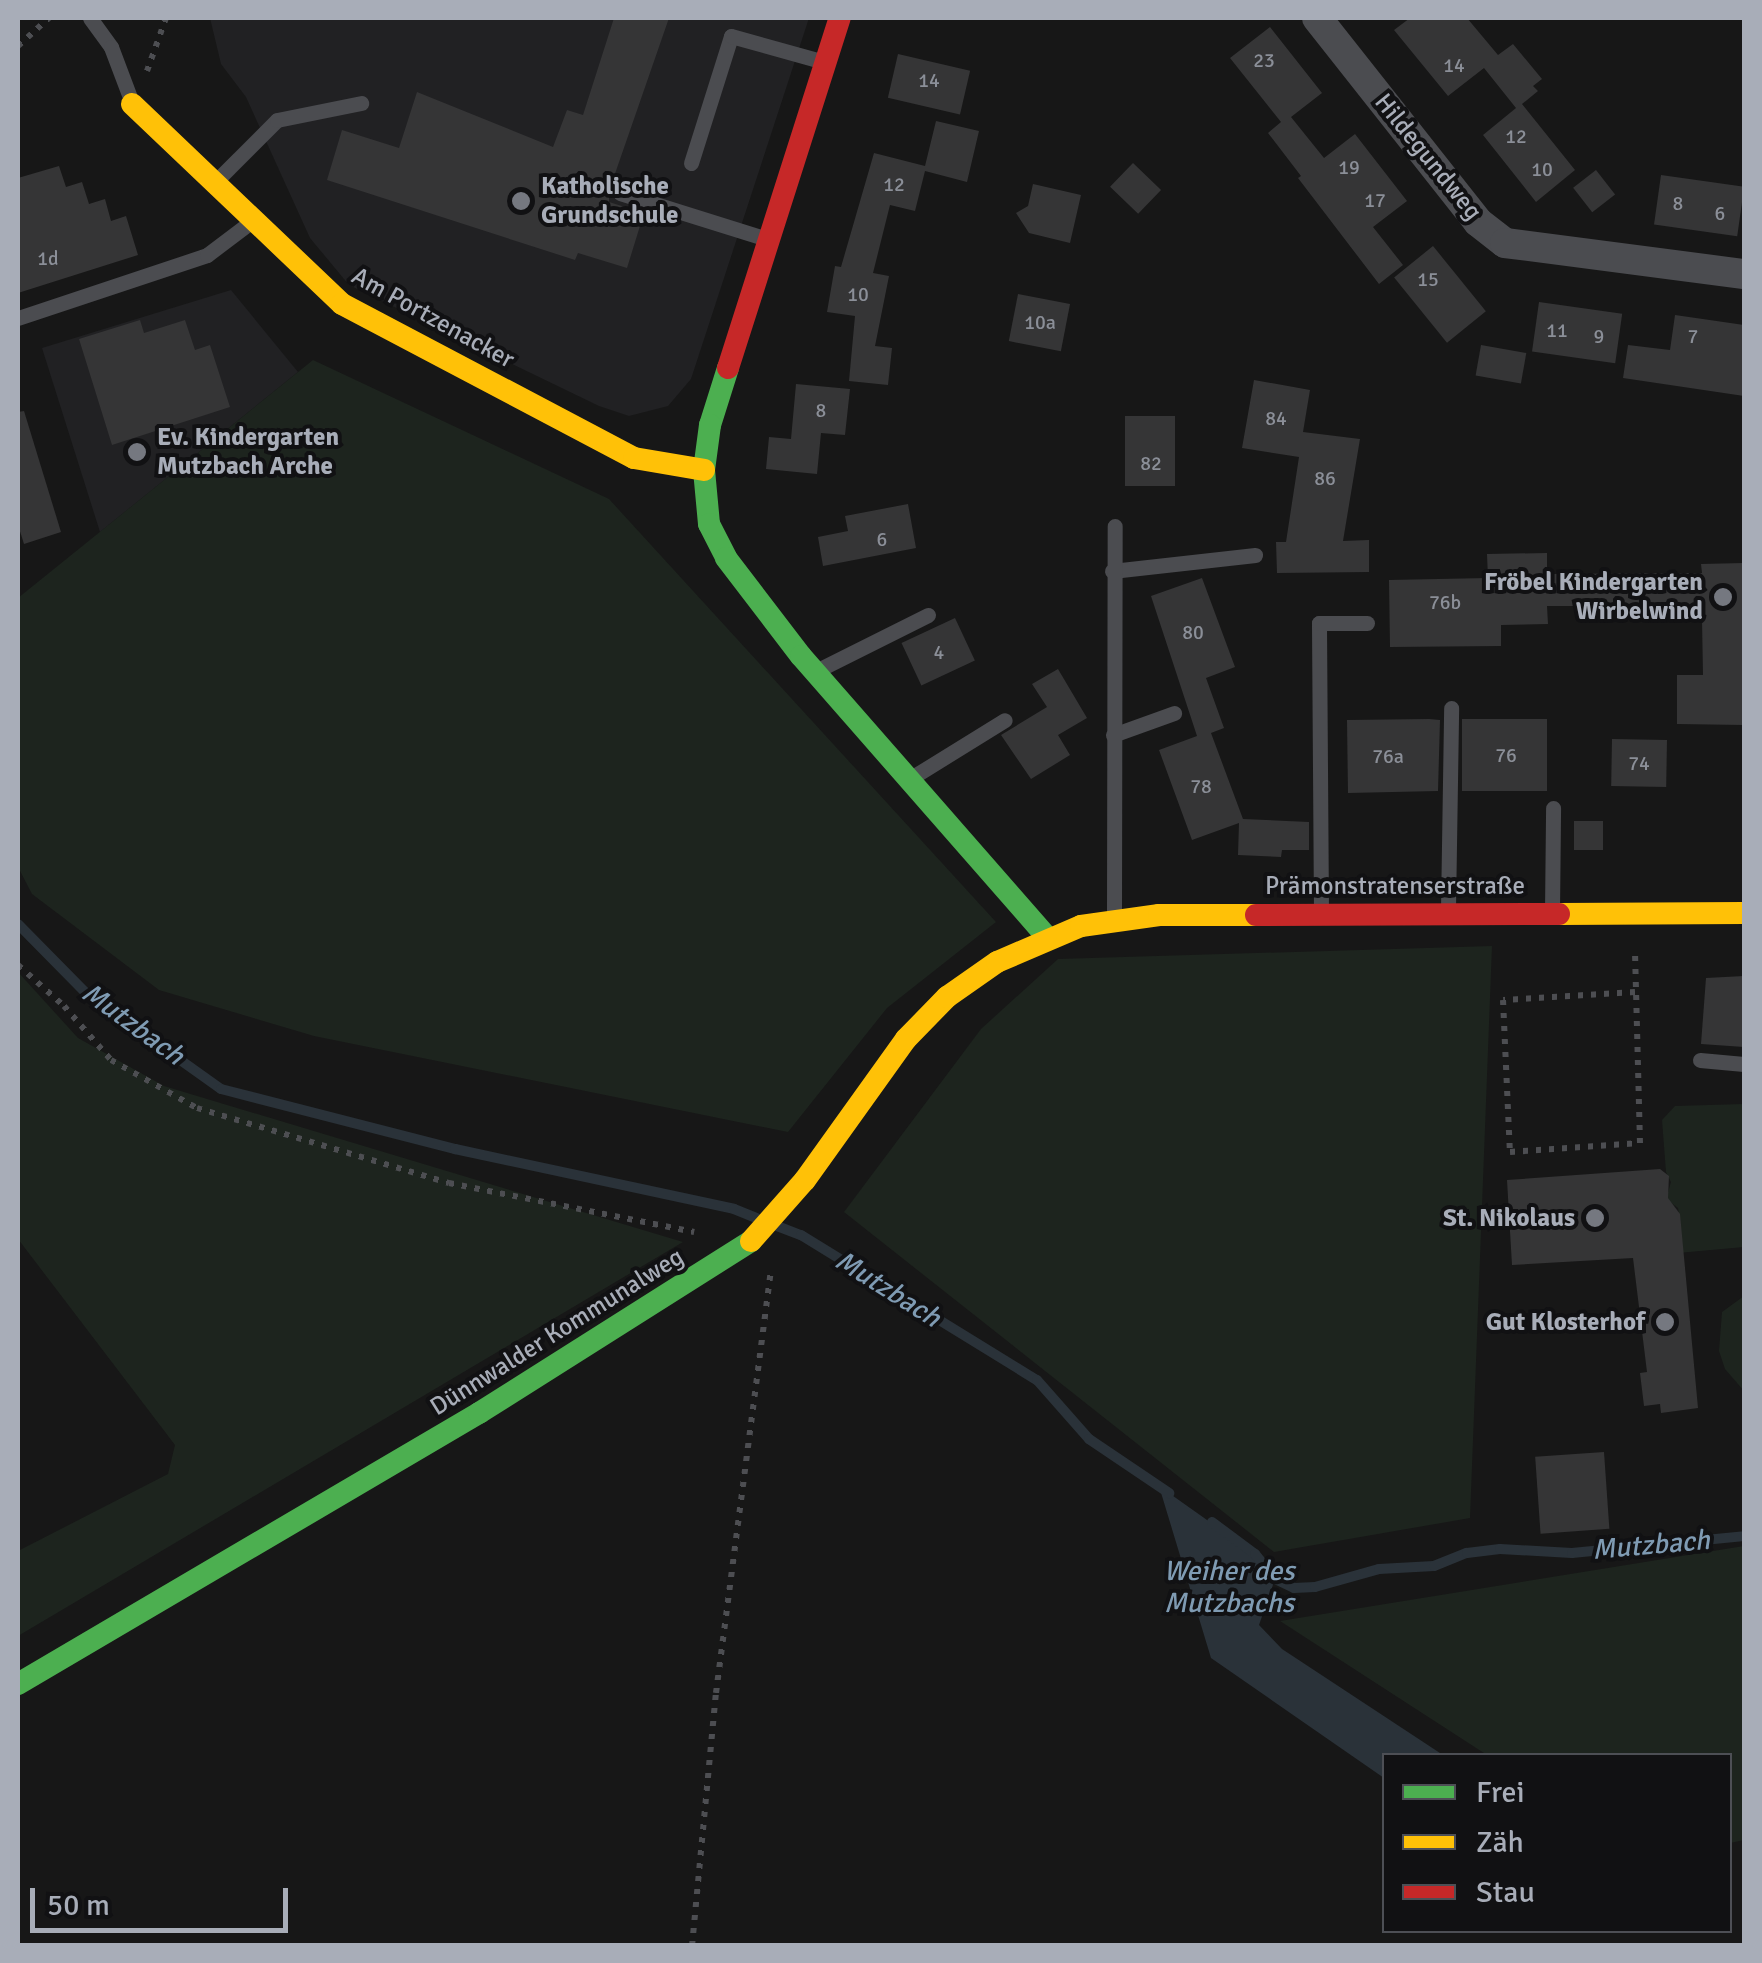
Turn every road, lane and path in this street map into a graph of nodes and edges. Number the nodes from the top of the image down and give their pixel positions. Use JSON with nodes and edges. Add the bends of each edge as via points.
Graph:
{"nodes":[{"id":1,"x":48,"y":18,"type":"edge"},
{"id":2,"x":90,"y":18,"type":"edge"},
{"id":3,"x":166,"y":18,"type":"edge"},
{"id":4,"x":840,"y":18,"type":"edge"},
{"id":5,"x":1317,"y":18,"type":"edge"},
{"id":6,"x":18,"y":46,"type":"edge"},
{"id":7,"x":824,"y":62,"type":"junction"},
{"id":8,"x":361,"y":103,"type":"dead end"},
{"id":9,"x":132,"y":104,"type":"junction"},
{"id":10,"x":691,"y":164,"type":"dead end"},
{"id":11,"x":215,"y":182,"type":"junction"},
{"id":12,"x":620,"y":192,"type":"dead end"},
{"id":13,"x":255,"y":220,"type":"junction"},
{"id":14,"x":768,"y":240,"type":"junction"},
{"id":15,"x":1744,"y":274,"type":"edge"},
{"id":16,"x":18,"y":318,"type":"edge"},
{"id":17,"x":704,"y":470,"type":"junction"},
{"id":18,"x":1115,"y":526,"type":"dead end"},
{"id":19,"x":1255,"y":555,"type":"dead end"},
{"id":20,"x":1112,"y":571,"type":"junction"},
{"id":21,"x":928,"y":615,"type":"dead end"},
{"id":22,"x":1367,"y":623,"type":"dead end"},
{"id":23,"x":814,"y":671,"type":"junction"},
{"id":24,"x":1450,"y":708,"type":"dead end"},
{"id":25,"x":1174,"y":713,"type":"dead end"},
{"id":26,"x":1005,"y":720,"type":"dead end"},
{"id":27,"x":1113,"y":735,"type":"junction"},
{"id":28,"x":908,"y":780,"type":"junction"},
{"id":29,"x":1553,"y":808,"type":"dead end"},
{"id":30,"x":1552,"y":912,"type":"junction"},
{"id":31,"x":1321,"y":913,"type":"junction"},
{"id":32,"x":1448,"y":913,"type":"junction"},
{"id":33,"x":1635,"y":913,"type":"junction"},
{"id":34,"x":1744,"y":913,"type":"edge"},
{"id":35,"x":1114,"y":920,"type":"junction"},
{"id":36,"x":1048,"y":938,"type":"junction"},
{"id":37,"x":18,"y":965,"type":"edge"},
{"id":38,"x":1635,"y":992,"type":"junction"},
{"id":39,"x":1700,"y":1060,"type":"dead end"},
{"id":40,"x":1744,"y":1064,"type":"edge"},
{"id":41,"x":755,"y":1238,"type":"junction"},
{"id":42,"x":771,"y":1271,"type":"dead end"},
{"id":43,"x":18,"y":1684,"type":"edge"},
{"id":44,"x":692,"y":1946,"type":"edge"}],
"edges":[{"from":1,"to":6,"type":"path"},
{"from":2,"to":9,"type":"lane","via":[[111,47]]},
{"from":3,"to":9,"type":"path"},
{"from":4,"to":7,"type":"main road"},
{"from":5,"to":15,"type":"street","name":"Hildegundweg","via":[[1478,222],[1505,244]]},
{"from":7,"to":10,"type":"lane","via":[[731,36]]},
{"from":7,"to":14,"type":"main road"},
{"from":8,"to":11,"type":"lane","via":[[277,120]]},
{"from":9,"to":11,"type":"main road","name":"Am Portzenacker"},
{"from":11,"to":13,"type":"main road","name":"Am Portzenacker"},
{"from":12,"to":14,"type":"lane"},
{"from":13,"to":16,"type":"lane","via":[[207,255]]},
{"from":13,"to":17,"type":"main road","name":"Am Portzenacker","via":[[342,304],[634,458]]},
{"from":14,"to":17,"type":"main road","via":[[710,425]]},
{"from":17,"to":23,"type":"main road","via":[[709,524],[726,558]]},
{"from":18,"to":20,"type":"lane"},
{"from":19,"to":20,"type":"lane"},
{"from":20,"to":27,"type":"lane"},
{"from":21,"to":23,"type":"lane"},
{"from":22,"to":31,"type":"lane","via":[[1319,623]]},
{"from":23,"to":28,"type":"main road"},
{"from":24,"to":32,"type":"lane"},
{"from":25,"to":27,"type":"lane"},
{"from":26,"to":28,"type":"lane"},
{"from":27,"to":35,"type":"lane"},
{"from":28,"to":36,"type":"main road"},
{"from":29,"to":30,"type":"lane"},
{"from":30,"to":32,"type":"main road","name":"Prämonstratenserstraße"},
{"from":30,"to":33,"type":"main road","name":"Prämonstratenserstraße"},
{"from":31,"to":32,"type":"main road","name":"Prämonstratenserstraße"},
{"from":31,"to":35,"type":"main road","name":"Prämonstratenserstraße"},
{"from":33,"to":34,"type":"main road","name":"Prämonstratenserstraße"},
{"from":33,"to":38,"type":"path"},
{"from":35,"to":36,"type":"main road","name":"Prämonstratenserstraße"},
{"from":36,"to":41,"type":"main road","name":"Dünnwalder Kommunalweg","via":[[997,962],[947,997],[906,1039]]},
{"from":37,"to":41,"type":"path","via":[[111,1060],[197,1108],[449,1183]]},
{"from":38,"to":38,"type":"path","via":[[1640,1143],[1510,1152],[1503,1000]]},
{"from":39,"to":40,"type":"lane"},
{"from":41,"to":43,"type":"main road","name":"Dünnwalder Kommunalweg","via":[[462,1423]]},
{"from":42,"to":44,"type":"path","via":[[716,1693]]}]}
